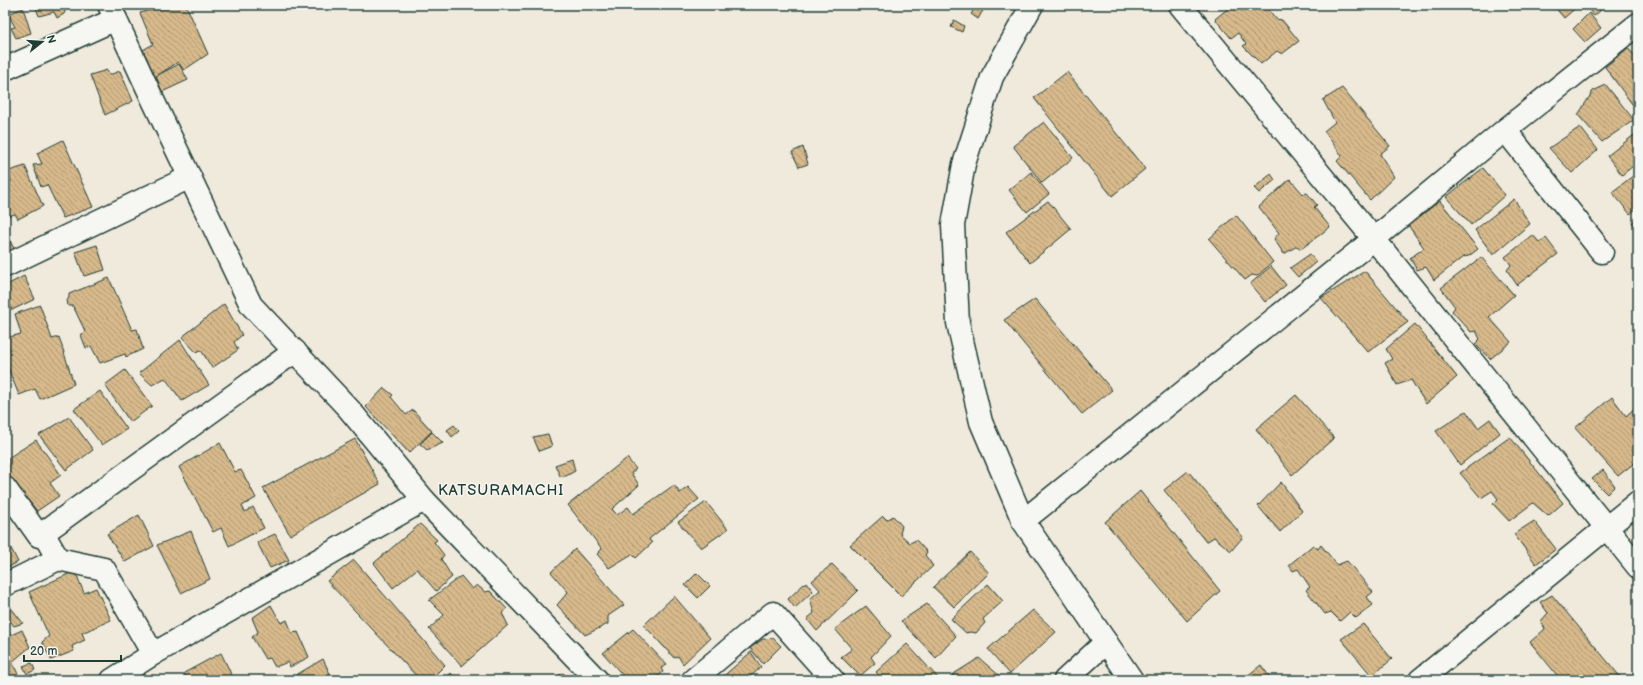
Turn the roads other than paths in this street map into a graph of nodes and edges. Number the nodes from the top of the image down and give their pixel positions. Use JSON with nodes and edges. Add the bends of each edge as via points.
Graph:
{"nodes":[{"id":1,"x":1032,"y":5,"type":"edge"},
{"id":2,"x":1180,"y":5,"type":"edge"},
{"id":3,"x":113,"y":12,"type":"edge"},
{"id":4,"x":1638,"y":24,"type":"edge"},
{"id":5,"x":5,"y":69,"type":"edge"},
{"id":6,"x":1505,"y":130,"type":"junction"},
{"id":7,"x":190,"y":177,"type":"junction"},
{"id":8,"x":1374,"y":239,"type":"junction"},
{"id":9,"x":1602,"y":252,"type":"dead end"},
{"id":10,"x":5,"y":266,"type":"edge"},
{"id":11,"x":295,"y":351,"type":"junction"},
{"id":12,"x":5,"y":488,"type":"edge"},
{"id":13,"x":424,"y":500,"type":"junction"},
{"id":14,"x":1638,"y":502,"type":"edge"},
{"id":15,"x":1023,"y":521,"type":"junction"},
{"id":16,"x":1606,"y":527,"type":"junction"},
{"id":17,"x":43,"y":533,"type":"junction"},
{"id":18,"x":58,"y":559,"type":"junction"},
{"id":19,"x":1638,"y":567,"type":"edge"},
{"id":20,"x":5,"y":585,"type":"edge"},
{"id":21,"x":1106,"y":642,"type":"junction"},
{"id":22,"x":153,"y":654,"type":"junction"},
{"id":23,"x":112,"y":680,"type":"edge"},
{"id":24,"x":597,"y":680,"type":"edge"},
{"id":25,"x":693,"y":680,"type":"edge"},
{"id":26,"x":833,"y":680,"type":"edge"},
{"id":27,"x":1065,"y":680,"type":"edge"},
{"id":28,"x":1132,"y":680,"type":"edge"},
{"id":29,"x":1420,"y":680,"type":"edge"}],
"edges":[{"from":1,"to":15,"type":"street","via":[[992,77],[964,164],[954,225],[958,323],[981,422]]},
{"from":2,"to":8,"type":"street"},
{"from":3,"to":5,"type":"street"},
{"from":3,"to":7,"type":"street"},
{"from":4,"to":6,"type":"street"},
{"from":6,"to":8,"type":"street"},
{"from":6,"to":9,"type":"street"},
{"from":7,"to":10,"type":"street"},
{"from":7,"to":11,"type":"street","via":[[252,305]]},
{"from":8,"to":15,"type":"street"},
{"from":8,"to":16,"type":"street"},
{"from":11,"to":13,"type":"street","via":[[349,409]]},
{"from":11,"to":17,"type":"street"},
{"from":12,"to":17,"type":"street","via":[[39,536]]},
{"from":13,"to":22,"type":"street"},
{"from":13,"to":24,"type":"street"},
{"from":14,"to":16,"type":"street"},
{"from":15,"to":21,"type":"street"},
{"from":16,"to":19,"type":"street"},
{"from":16,"to":29,"type":"street"},
{"from":17,"to":18,"type":"street"},
{"from":18,"to":20,"type":"street"},
{"from":18,"to":22,"type":"street","via":[[104,569]]},
{"from":21,"to":27,"type":"street"},
{"from":21,"to":28,"type":"street"},
{"from":22,"to":23,"type":"street"},
{"from":25,"to":26,"type":"street","via":[[773,613]]}]}
